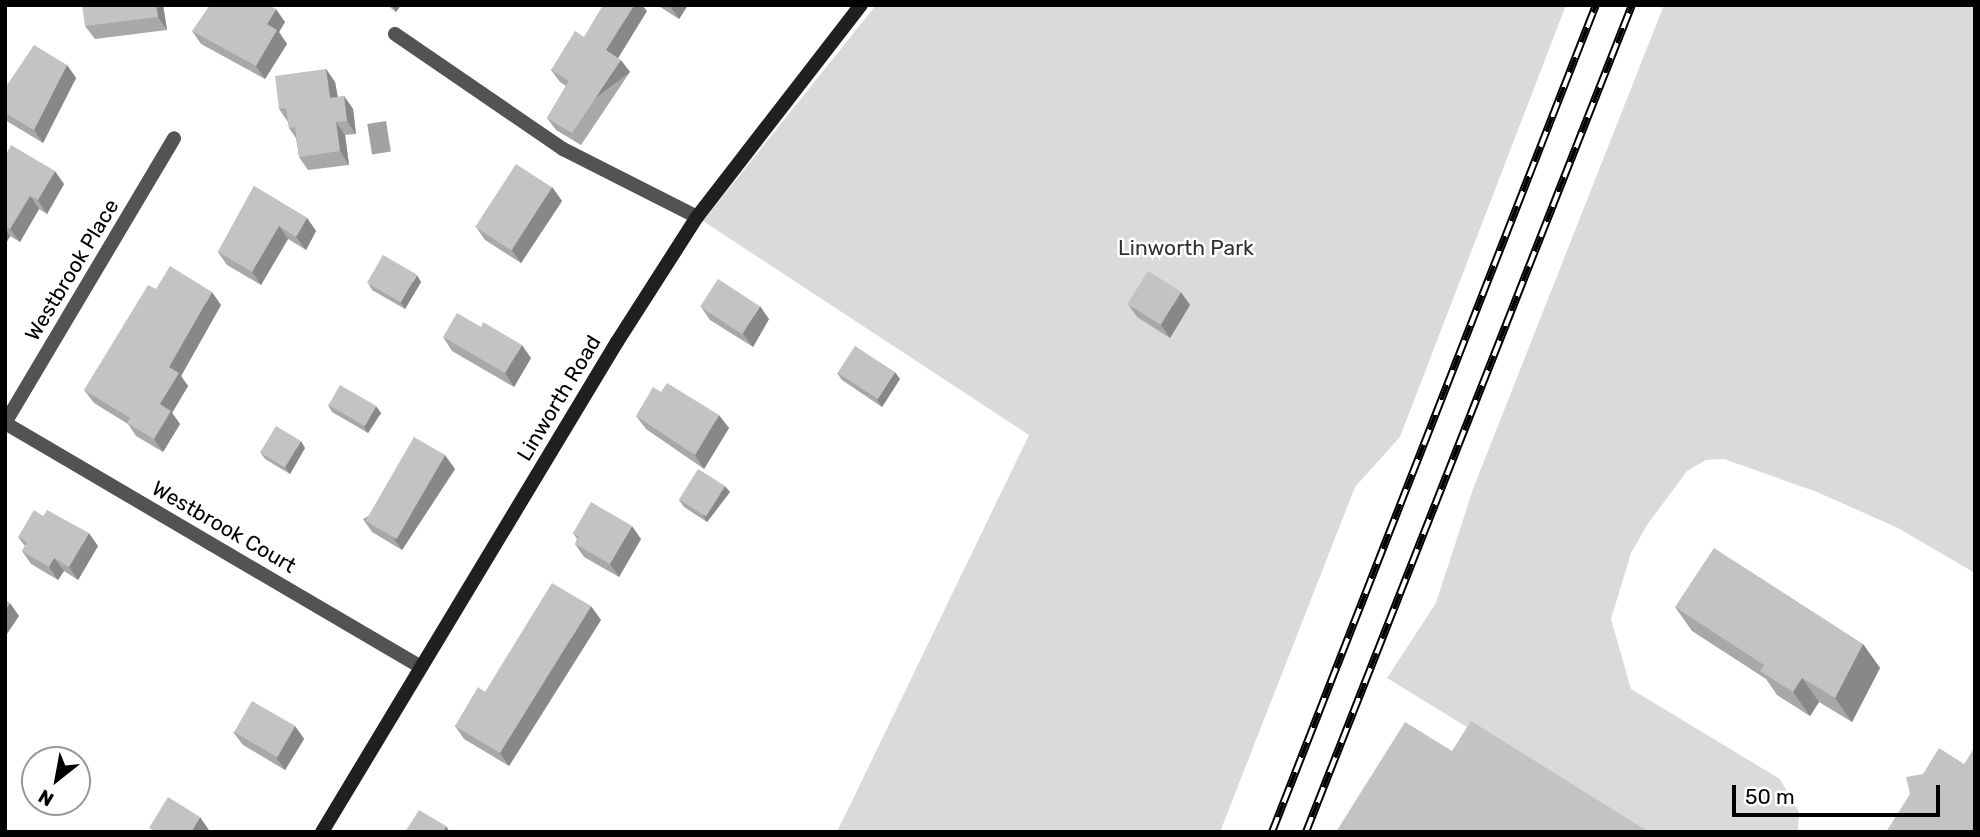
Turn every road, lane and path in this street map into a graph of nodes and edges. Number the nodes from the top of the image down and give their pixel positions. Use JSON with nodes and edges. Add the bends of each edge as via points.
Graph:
{"nodes":[{"id":1,"x":861,"y":5,"type":"edge"},
{"id":2,"x":395,"y":34,"type":"dead end"},
{"id":3,"x":174,"y":138,"type":"dead end"},
{"id":4,"x":697,"y":217,"type":"junction"},
{"id":5,"x":5,"y":423,"type":"edge"},
{"id":6,"x":421,"y":667,"type":"junction"},
{"id":7,"x":323,"y":832,"type":"edge"}],
"edges":[{"from":1,"to":4,"type":"main road","name":"Linworth Road"},
{"from":2,"to":4,"type":"street","via":[[563,149]]},
{"from":3,"to":5,"type":"street","name":"Westbrook Place"},
{"from":4,"to":6,"type":"main road","name":"Linworth Road"},
{"from":5,"to":6,"type":"street","name":"Westbrook Court"},
{"from":6,"to":7,"type":"main road","name":"Linworth Road"}]}
